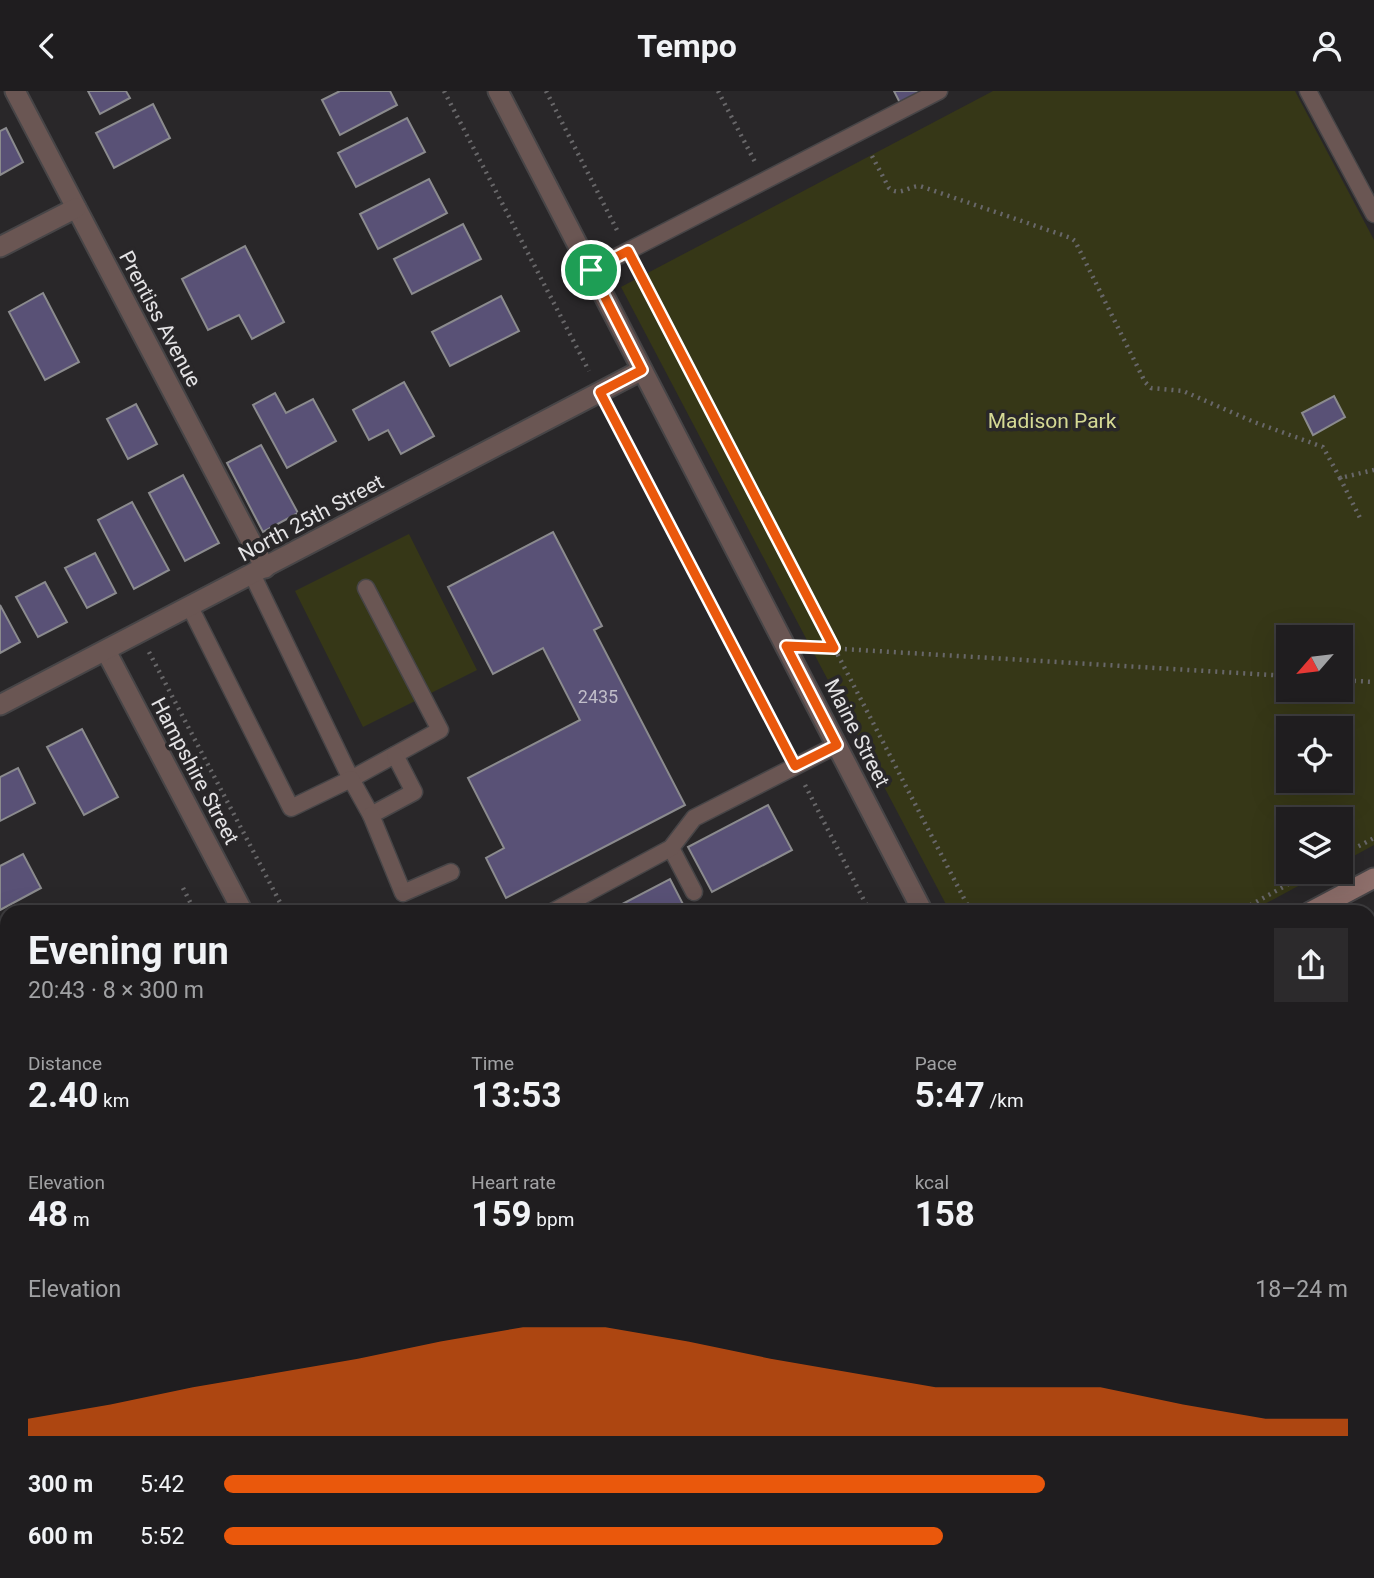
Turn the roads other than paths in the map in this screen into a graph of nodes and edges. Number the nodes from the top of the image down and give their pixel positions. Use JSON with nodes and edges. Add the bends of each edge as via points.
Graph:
{"nodes":[{"id":1,"x":15,"y":91,"type":"edge"},
{"id":2,"x":498,"y":91,"type":"edge"},
{"id":3,"x":939,"y":91,"type":"edge"},
{"id":4,"x":1307,"y":91,"type":"edge"},
{"id":5,"x":76,"y":208,"type":"junction"},
{"id":6,"x":1374,"y":214,"type":"edge"},
{"id":7,"x":0,"y":247,"type":"edge"},
{"id":8,"x":591,"y":270,"type":"junction"},
{"id":9,"x":642,"y":370,"type":"junction"},
{"id":10,"x":258,"y":571,"type":"junction"},
{"id":11,"x":366,"y":588,"type":"dead end"},
{"id":12,"x":190,"y":607,"type":"junction"},
{"id":13,"x":106,"y":651,"type":"junction"},
{"id":14,"x":0,"y":705,"type":"edge"},
{"id":15,"x":837,"y":745,"type":"junction"},
{"id":16,"x":396,"y":755,"type":"junction"},
{"id":17,"x":351,"y":779,"type":"junction"},
{"id":18,"x":371,"y":815,"type":"junction"},
{"id":19,"x":670,"y":848,"type":"junction"},
{"id":20,"x":451,"y":873,"type":"dead end"},
{"id":21,"x":1374,"y":878,"type":"edge"},
{"id":22,"x":694,"y":892,"type":"dead end"},
{"id":23,"x":239,"y":905,"type":"edge"},
{"id":24,"x":565,"y":905,"type":"edge"},
{"id":25,"x":919,"y":905,"type":"edge"},
{"id":26,"x":1323,"y":905,"type":"edge"}],
"edges":[{"from":1,"to":5,"type":"street","name":"Prentiss Avenue"},
{"from":2,"to":8,"type":"street","name":"Maine Street"},
{"from":3,"to":8,"type":"lane"},
{"from":4,"to":6,"type":"lane"},
{"from":5,"to":7,"type":"street"},
{"from":5,"to":10,"type":"street","name":"Prentiss Avenue"},
{"from":8,"to":9,"type":"street","name":"Maine Street"},
{"from":9,"to":10,"type":"street","name":"North 25th Street"},
{"from":9,"to":15,"type":"street","name":"Maine Street"},
{"from":10,"to":12,"type":"street","name":"North 25th Street"},
{"from":10,"to":17,"type":"lane"},
{"from":11,"to":16,"type":"lane","via":[[440,730]]},
{"from":12,"to":13,"type":"street","name":"North 25th Street"},
{"from":12,"to":17,"type":"lane","via":[[291,808]]},
{"from":13,"to":14,"type":"street","name":"North 25th Street"},
{"from":13,"to":23,"type":"street","name":"Hampshire Street"},
{"from":15,"to":19,"type":"lane","via":[[694,818]]},
{"from":15,"to":25,"type":"street","name":"Maine Street"},
{"from":16,"to":17,"type":"lane"},
{"from":16,"to":18,"type":"lane","via":[[414,792]]},
{"from":17,"to":18,"type":"lane"},
{"from":18,"to":20,"type":"lane","via":[[403,893]]},
{"from":19,"to":22,"type":"lane"},
{"from":19,"to":24,"type":"lane"},
{"from":21,"to":26,"type":"main road"}]}
